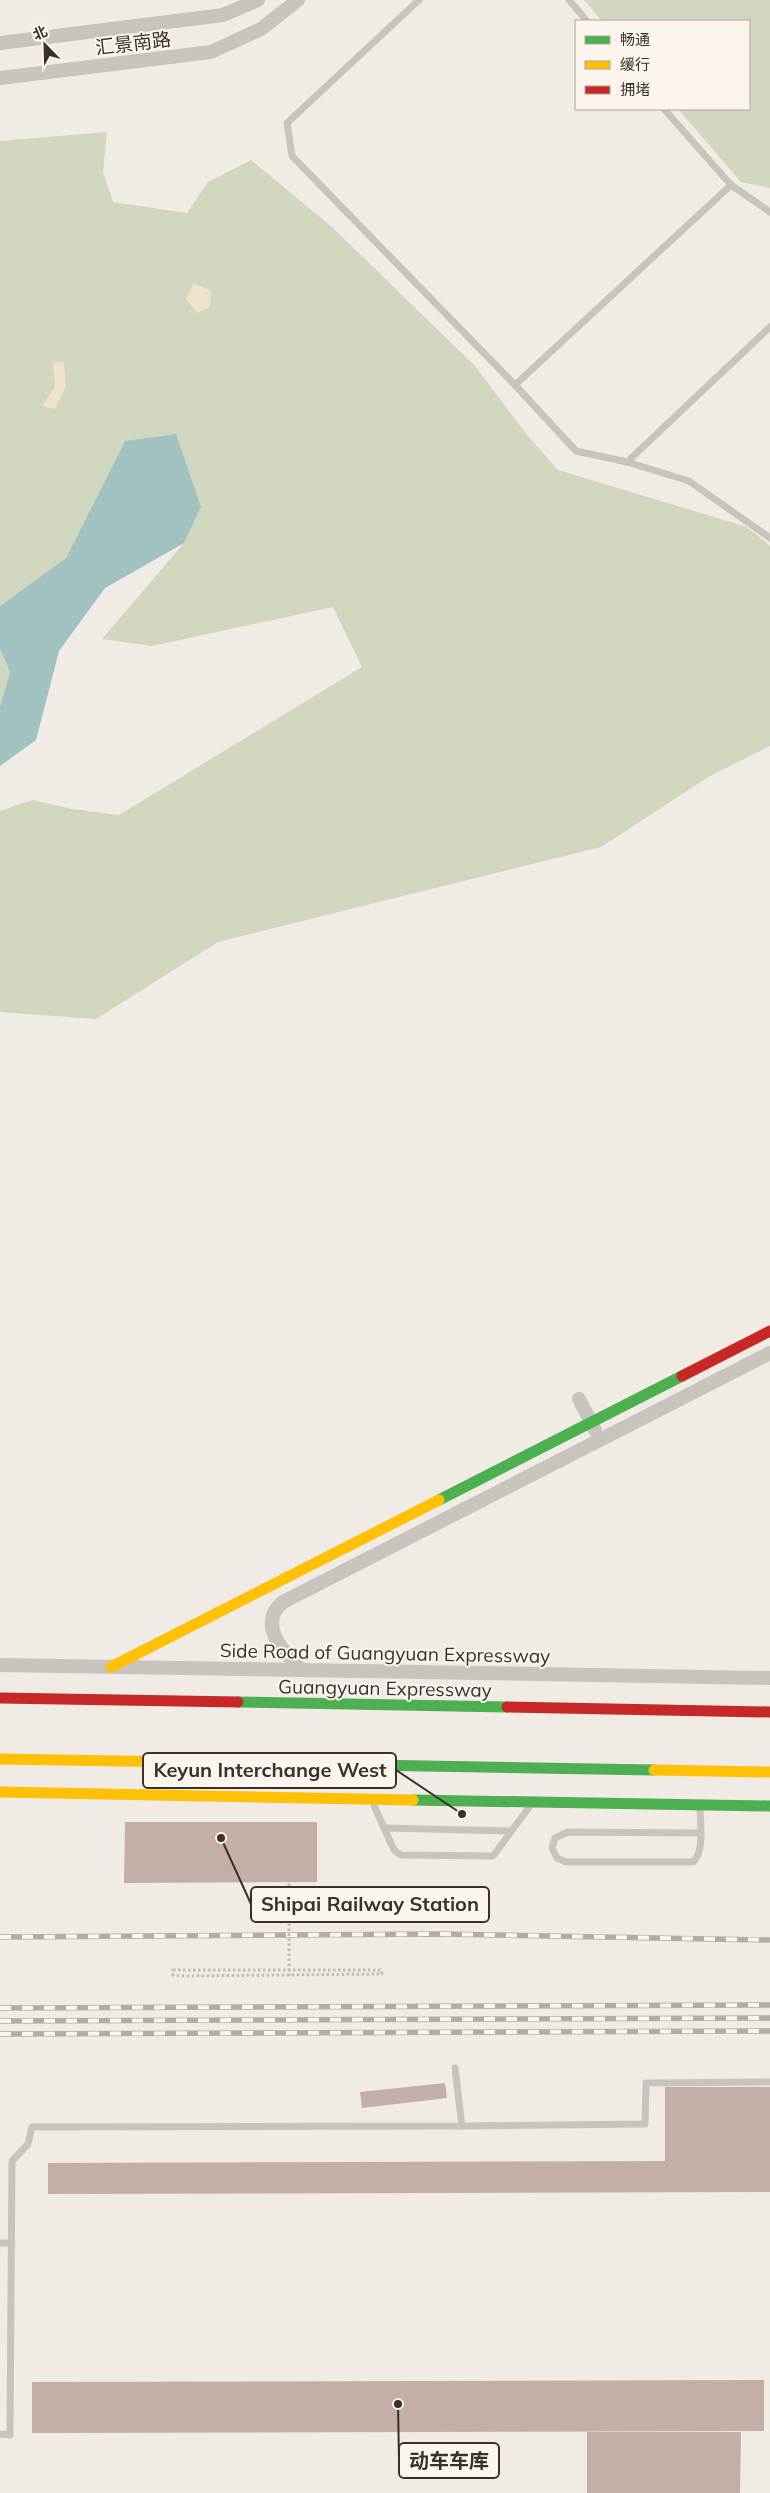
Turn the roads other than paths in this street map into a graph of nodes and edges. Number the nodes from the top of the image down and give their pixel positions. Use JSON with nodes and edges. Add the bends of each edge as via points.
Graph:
{"nodes":[{"id":1,"x":258,"y":0,"type":"edge"},
{"id":2,"x":298,"y":0,"type":"edge"},
{"id":3,"x":419,"y":0,"type":"edge"},
{"id":4,"x":569,"y":0,"type":"edge"},
{"id":5,"x":587,"y":20,"type":"edge"},
{"id":6,"x":0,"y":43,"type":"edge"},
{"id":7,"x":0,"y":78,"type":"edge"},
{"id":8,"x":665,"y":110,"type":"edge"},
{"id":9,"x":731,"y":185,"type":"junction"},
{"id":10,"x":770,"y":212,"type":"edge"},
{"id":11,"x":770,"y":328,"type":"edge"},
{"id":12,"x":515,"y":385,"type":"junction"},
{"id":13,"x":627,"y":462,"type":"junction"},
{"id":14,"x":770,"y":538,"type":"edge"},
{"id":15,"x":770,"y":1330,"type":"edge"},
{"id":16,"x":770,"y":1353,"type":"edge"},
{"id":17,"x":579,"y":1399,"type":"dead end"},
{"id":18,"x":591,"y":1422,"type":"junction"},
{"id":19,"x":600,"y":1440,"type":"junction"},
{"id":20,"x":0,"y":1665,"type":"edge"},
{"id":21,"x":111,"y":1667,"type":"junction"},
{"id":22,"x":301,"y":1670,"type":"junction"},
{"id":23,"x":770,"y":1678,"type":"edge"},
{"id":24,"x":0,"y":1698,"type":"edge"},
{"id":25,"x":770,"y":1712,"type":"edge"},
{"id":26,"x":0,"y":1759,"type":"edge"},
{"id":27,"x":770,"y":1772,"type":"edge"},
{"id":28,"x":0,"y":1792,"type":"edge"},
{"id":29,"x":371,"y":1799,"type":"junction"},
{"id":30,"x":533,"y":1802,"type":"junction"},
{"id":31,"x":700,"y":1804,"type":"junction"},
{"id":32,"x":770,"y":1806,"type":"edge"},
{"id":33,"x":384,"y":1828,"type":"junction"},
{"id":34,"x":509,"y":1831,"type":"junction"},
{"id":35,"x":700,"y":1833,"type":"junction"},
{"id":36,"x":455,"y":2068,"type":"dead end"},
{"id":37,"x":770,"y":2082,"type":"edge"},
{"id":38,"x":462,"y":2126,"type":"junction"},
{"id":39,"x":0,"y":2243,"type":"edge"},
{"id":40,"x":12,"y":2243,"type":"junction"},
{"id":41,"x":0,"y":2434,"type":"edge"}],
"edges":[{"from":1,"to":6,"type":"street","name":"汇景南路","via":[[223,15]]},
{"from":2,"to":7,"type":"street","name":"汇景南路","via":[[261,29],[210,52]]},
{"from":3,"to":12,"type":"lane","via":[[287,123],[292,156]]},
{"from":4,"to":5,"type":"lane"},
{"from":8,"to":9,"type":"lane"},
{"from":9,"to":10,"type":"lane"},
{"from":9,"to":12,"type":"lane"},
{"from":11,"to":13,"type":"lane"},
{"from":12,"to":13,"type":"lane","via":[[576,451]]},
{"from":13,"to":14,"type":"lane","via":[[689,481]]},
{"from":15,"to":18,"type":"main road"},
{"from":16,"to":19,"type":"street"},
{"from":17,"to":18,"type":"street"},
{"from":18,"to":19,"type":"street"},
{"from":18,"to":21,"type":"main road"},
{"from":19,"to":22,"type":"street","via":[[283,1602],[274,1612],[273,1632],[281,1648]]},
{"from":20,"to":21,"type":"street","name":"Side Road of Guangyuan Expressway"},
{"from":21,"to":22,"type":"street","name":"Side Road of Guangyuan Expressway"},
{"from":22,"to":23,"type":"street","name":"Side Road of Guangyuan Expressway"},
{"from":24,"to":25,"type":"main road","name":"Guangyuan Expressway"},
{"from":26,"to":27,"type":"main road"},
{"from":28,"to":29,"type":"main road"},
{"from":29,"to":30,"type":"main road"},
{"from":29,"to":33,"type":"lane"},
{"from":30,"to":31,"type":"main road"},
{"from":30,"to":34,"type":"lane"},
{"from":31,"to":32,"type":"main road"},
{"from":31,"to":35,"type":"lane"},
{"from":33,"to":34,"type":"lane"},
{"from":33,"to":34,"type":"lane","via":[[394,1850],[401,1855],[493,1856]]},
{"from":35,"to":35,"type":"lane","via":[[568,1832],[555,1838],[552,1848],[557,1858],[566,1862],[687,1863],[697,1858]]},
{"from":36,"to":38,"type":"lane"},
{"from":37,"to":38,"type":"lane","via":[[646,2083],[645,2124]]},
{"from":38,"to":40,"type":"lane","via":[[32,2127],[28,2144],[12,2161]]},
{"from":39,"to":40,"type":"lane"},
{"from":40,"to":41,"type":"lane","via":[[10,2435]]}]}
